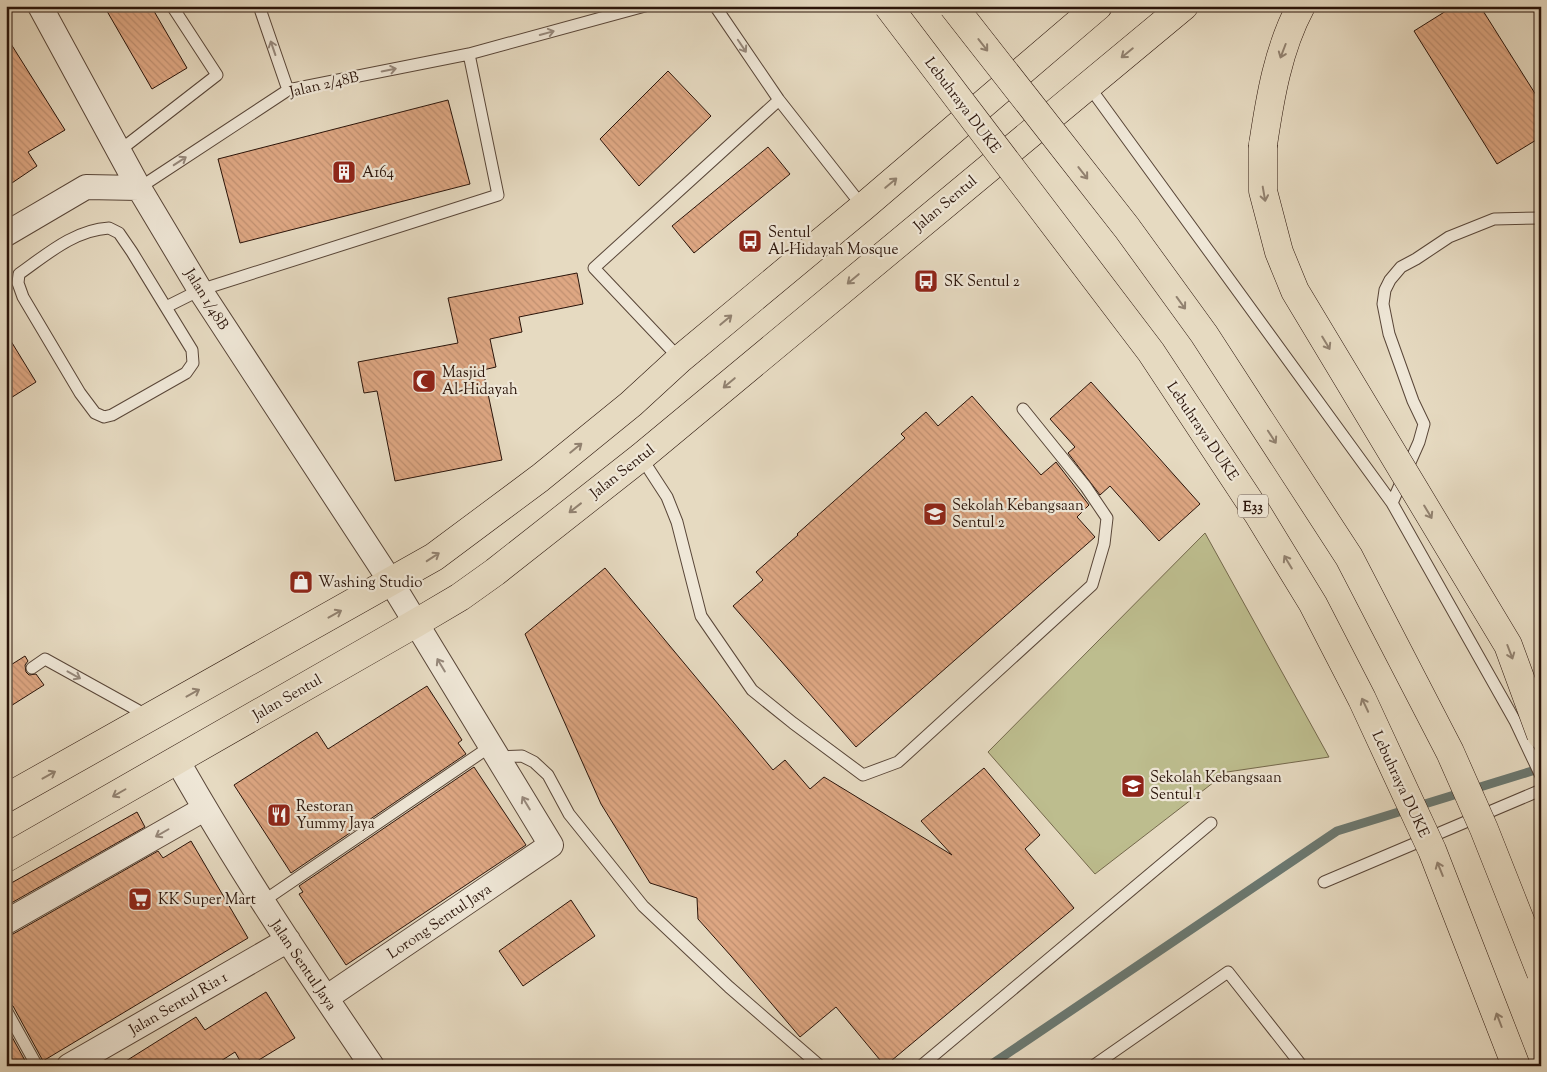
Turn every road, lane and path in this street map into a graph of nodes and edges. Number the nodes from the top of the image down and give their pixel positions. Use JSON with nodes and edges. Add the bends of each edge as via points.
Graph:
{"nodes":[{"id":1,"x":40,"y":6,"type":"edge"},
{"id":2,"x":172,"y":6,"type":"edge"},
{"id":3,"x":259,"y":6,"type":"edge"},
{"id":4,"x":645,"y":6,"type":"edge"},
{"id":5,"x":715,"y":6,"type":"edge"},
{"id":6,"x":888,"y":6,"type":"edge"},
{"id":7,"x":953,"y":6,"type":"edge"},
{"id":8,"x":1301,"y":6,"type":"edge"},
{"id":9,"x":1085,"y":10,"type":"edge"},
{"id":10,"x":1176,"y":11,"type":"edge"},
{"id":11,"x":469,"y":54,"type":"junction"},
{"id":12,"x":1088,"y":85,"type":"junction"},
{"id":13,"x":288,"y":90,"type":"junction"},
{"id":14,"x":779,"y":100,"type":"junction"},
{"id":15,"x":119,"y":151,"type":"junction"},
{"id":16,"x":139,"y":188,"type":"junction"},
{"id":17,"x":863,"y":207,"type":"junction"},
{"id":18,"x":1541,"y":218,"type":"edge"},
{"id":19,"x":6,"y":234,"type":"edge"},
{"id":20,"x":200,"y":290,"type":"junction"},
{"id":21,"x":166,"y":307,"type":"junction"},
{"id":22,"x":680,"y":359,"type":"junction"},
{"id":23,"x":1023,"y":409,"type":"dead end"},
{"id":24,"x":641,"y":457,"type":"junction"},
{"id":25,"x":1392,"y":503,"type":"junction"},
{"id":26,"x":391,"y":582,"type":"junction"},
{"id":27,"x":416,"y":623,"type":"junction"},
{"id":28,"x":32,"y":668,"type":"dead end"},
{"id":29,"x":151,"y":717,"type":"junction"},
{"id":30,"x":1541,"y":735,"type":"edge"},
{"id":31,"x":495,"y":752,"type":"junction"},
{"id":32,"x":177,"y":760,"type":"junction"},
{"id":33,"x":1541,"y":776,"type":"edge"},
{"id":34,"x":1541,"y":790,"type":"edge"},
{"id":35,"x":6,"y":798,"type":"edge"},
{"id":36,"x":204,"y":809,"type":"junction"},
{"id":37,"x":1211,"y":823,"type":"dead end"},
{"id":38,"x":551,"y":845,"type":"joint"},
{"id":39,"x":6,"y":858,"type":"edge"},
{"id":40,"x":1324,"y":882,"type":"dead end"},
{"id":41,"x":262,"y":902,"type":"junction"},
{"id":42,"x":6,"y":922,"type":"edge"},
{"id":43,"x":288,"y":940,"type":"junction"},
{"id":44,"x":1541,"y":973,"type":"edge"},
{"id":45,"x":326,"y":998,"type":"junction"},
{"id":46,"x":6,"y":1010,"type":"edge"},
{"id":47,"x":37,"y":1066,"type":"edge"},
{"id":48,"x":69,"y":1066,"type":"edge"},
{"id":49,"x":372,"y":1066,"type":"edge"},
{"id":50,"x":820,"y":1066,"type":"edge"},
{"id":51,"x":921,"y":1066,"type":"edge"},
{"id":52,"x":1093,"y":1066,"type":"edge"},
{"id":53,"x":1302,"y":1066,"type":"edge"},
{"id":54,"x":1516,"y":1066,"type":"edge"}],
"edges":[{"from":1,"to":15,"type":"street","name":"Jalan 1/48B"},
{"from":2,"to":15,"type":"lane","via":[[217,76]]},
{"from":13,"to":3,"type":"lane","one_way":true},
{"from":11,"to":4,"type":"lane","name":"Jalan 2/48B","one_way":true},
{"from":5,"to":14,"type":"lane","one_way":true},
{"from":54,"to":6,"type":"main road","name":"Lebuhraya DUKE","number":"E33","one_way":true,"bridge":true,"via":[[1432,850],[1362,699],[1313,604],[1258,514],[1150,352]]},
{"from":7,"to":44,"type":"main road","one_way":true,"bridge":true,"via":[[1127,228],[1204,334],[1349,557],[1450,752]]},
{"from":8,"to":30,"type":"main road","one_way":true,"bridge":true,"via":[[1279,62],[1263,145],[1263,191],[1279,252],[1295,291],[1508,645]]},
{"from":17,"to":9,"type":"main road","one_way":true},
{"from":10,"to":12,"type":"main road","name":"Jalan Sentul","one_way":true},
{"from":13,"to":11,"type":"lane","name":"Jalan 2/48B","one_way":true},
{"from":11,"to":20,"type":"lane","via":[[498,195]]},
{"from":12,"to":24,"type":"main road","name":"Jalan Sentul","one_way":true},
{"from":12,"to":25,"type":"lane"},
{"from":16,"to":13,"type":"lane","name":"Jalan 2/48B","one_way":true},
{"from":14,"to":17,"type":"lane"},
{"from":14,"to":22,"type":"lane","via":[[594,268]]},
{"from":15,"to":16,"type":"street","name":"Jalan 1/48B"},
{"from":16,"to":19,"type":"street","via":[[86,187]]},
{"from":16,"to":20,"type":"street","name":"Jalan 1/48B"},
{"from":22,"to":17,"type":"main road","one_way":true},
{"from":18,"to":25,"type":"lane","via":[[1494,219],[1449,237],[1401,267],[1390,280],[1383,304],[1390,334],[1424,424]]},
{"from":20,"to":21,"type":"lane"},
{"from":20,"to":26,"type":"street","name":"Jalan 1/48B"},
{"from":21,"to":21,"type":"lane","via":[[119,233],[109,228],[78,235],[19,274],[18,283],[23,297],[80,393],[95,413],[104,417],[186,373],[193,364],[192,350]]},
{"from":26,"to":22,"type":"main road","one_way":true,"via":[[434,557],[540,478],[632,404]]},
{"from":23,"to":24,"type":"lane","via":[[1107,518],[1104,544],[1092,585],[898,762],[863,775],[752,690],[701,616],[677,522],[667,497]]},
{"from":24,"to":27,"type":"main road","name":"Jalan Sentul","one_way":true,"via":[[495,572]]},
{"from":25,"to":33,"type":"lane","via":[[1515,721]]},
{"from":26,"to":27,"type":"street","name":"Jalan 1/48B"},
{"from":29,"to":26,"type":"main road","one_way":true},
{"from":31,"to":27,"type":"street","name":"Jalan 1/48B","one_way":true},
{"from":27,"to":32,"type":"main road","name":"Jalan Sentul"},
{"from":28,"to":29,"type":"lane","one_way":true,"via":[[45,659]]},
{"from":35,"to":29,"type":"main road","one_way":true},
{"from":38,"to":31,"type":"street","name":"Jalan 1/48B","one_way":true},
{"from":31,"to":41,"type":"lane"},
{"from":31,"to":50,"type":"lane","via":[[522,756],[548,774],[570,814],[643,906]]},
{"from":32,"to":36,"type":"street","name":"Jalan Sentul Jaya"},
{"from":32,"to":39,"type":"main road","name":"Jalan Sentul","one_way":true},
{"from":34,"to":40,"type":"lane"},
{"from":36,"to":41,"type":"street","name":"Jalan Sentul Jaya"},
{"from":36,"to":42,"type":"street","one_way":true},
{"from":37,"to":51,"type":"lane"},
{"from":38,"to":45,"type":"street","name":"Lorong Sentul Jaya"},
{"from":41,"to":43,"type":"street","name":"Jalan Sentul Jaya"},
{"from":43,"to":45,"type":"street","name":"Jalan Sentul Jaya"},
{"from":43,"to":48,"type":"street","name":"Jalan Sentul Ria 1"},
{"from":45,"to":49,"type":"street","name":"Jalan Sentul Jaya"},
{"from":46,"to":47,"type":"lane"},
{"from":52,"to":53,"type":"lane","via":[[1228,972]]}]}
